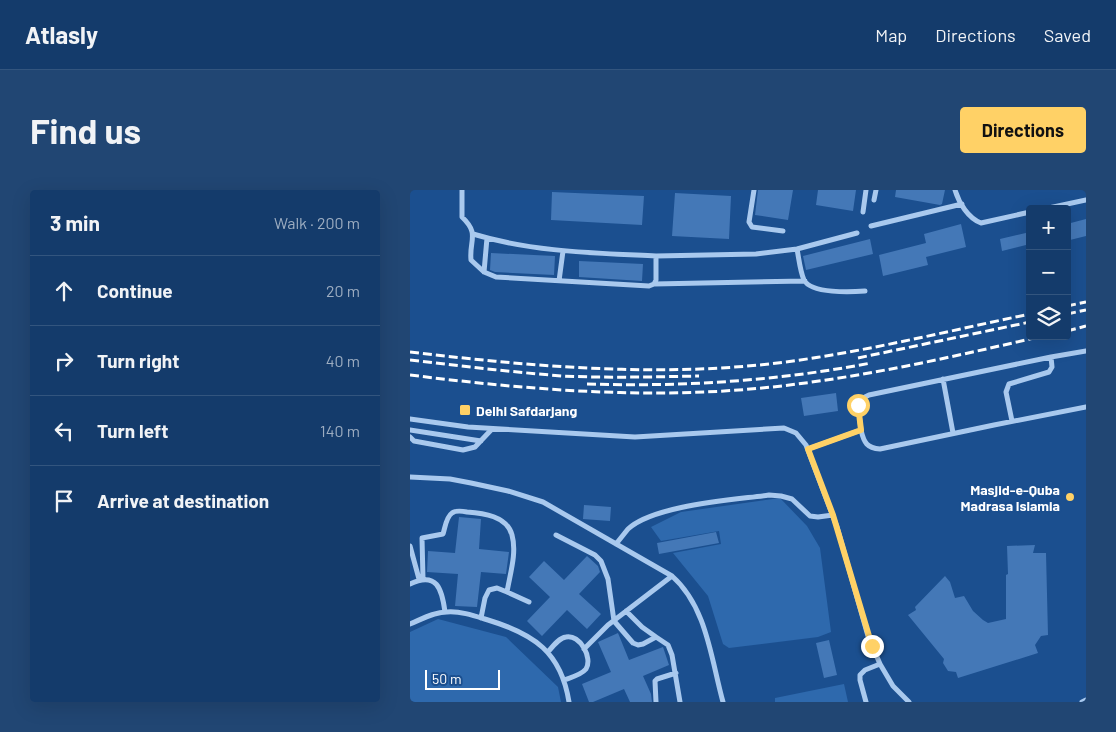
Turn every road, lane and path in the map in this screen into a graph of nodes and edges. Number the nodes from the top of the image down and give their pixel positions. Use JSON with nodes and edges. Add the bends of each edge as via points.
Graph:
{"nodes":[{"id":1,"x":462,"y":190,"type":"edge"},
{"id":2,"x":754,"y":190,"type":"edge"},
{"id":3,"x":866,"y":190,"type":"edge"},
{"id":4,"x":876,"y":190,"type":"edge"},
{"id":5,"x":955,"y":190,"type":"edge"},
{"id":6,"x":874,"y":200,"type":"dead end"},
{"id":7,"x":1086,"y":200,"type":"edge"},
{"id":8,"x":962,"y":204,"type":"junction"},
{"id":9,"x":1063,"y":205,"type":"edge"},
{"id":10,"x":863,"y":212,"type":"dead end"},
{"id":11,"x":1026,"y":213,"type":"edge"},
{"id":12,"x":871,"y":226,"type":"dead end"},
{"id":13,"x":783,"y":232,"type":"dead end"},
{"id":14,"x":473,"y":234,"type":"junction"},
{"id":15,"x":857,"y":234,"type":"dead end"},
{"id":16,"x":487,"y":238,"type":"junction"},
{"id":17,"x":796,"y":249,"type":"junction"},
{"id":18,"x":563,"y":251,"type":"junction"},
{"id":19,"x":656,"y":256,"type":"junction"},
{"id":20,"x":484,"y":272,"type":"junction"},
{"id":21,"x":559,"y":281,"type":"junction"},
{"id":22,"x":804,"y":282,"type":"junction"},
{"id":23,"x":654,"y":284,"type":"junction"},
{"id":24,"x":865,"y":291,"type":"dead end"},
{"id":25,"x":1086,"y":350,"type":"edge"},
{"id":26,"x":1051,"y":357,"type":"junction"},
{"id":27,"x":943,"y":379,"type":"junction"},
{"id":28,"x":1086,"y":407,"type":"edge"},
{"id":29,"x":410,"y":420,"type":"edge"},
{"id":30,"x":1012,"y":421,"type":"junction"},
{"id":31,"x":492,"y":429,"type":"junction"},
{"id":32,"x":410,"y":430,"type":"edge"},
{"id":33,"x":861,"y":430,"type":"junction"},
{"id":34,"x":953,"y":433,"type":"junction"},
{"id":35,"x":410,"y":438,"type":"edge"},
{"id":36,"x":481,"y":441,"type":"junction"},
{"id":37,"x":808,"y":449,"type":"junction"},
{"id":38,"x":410,"y":477,"type":"edge"},
{"id":39,"x":833,"y":515,"type":"junction"},
{"id":40,"x":556,"y":535,"type":"dead end"},
{"id":41,"x":616,"y":544,"type":"junction"},
{"id":42,"x":410,"y":546,"type":"edge"},
{"id":43,"x":672,"y":576,"type":"junction"},
{"id":44,"x":421,"y":579,"type":"junction"},
{"id":45,"x":410,"y":584,"type":"edge"},
{"id":46,"x":508,"y":592,"type":"junction"},
{"id":47,"x":529,"y":602,"type":"dead end"},
{"id":48,"x":626,"y":611,"type":"junction"},
{"id":49,"x":445,"y":612,"type":"junction"},
{"id":50,"x":481,"y":618,"type":"junction"},
{"id":51,"x":614,"y":621,"type":"junction"},
{"id":52,"x":410,"y":624,"type":"edge"},
{"id":53,"x":656,"y":637,"type":"junction"},
{"id":54,"x":584,"y":649,"type":"junction"},
{"id":55,"x":548,"y":652,"type":"junction"},
{"id":56,"x":880,"y":664,"type":"junction"},
{"id":57,"x":676,"y":673,"type":"junction"},
{"id":58,"x":564,"y":680,"type":"junction"},
{"id":59,"x":1086,"y":700,"type":"edge"},
{"id":60,"x":570,"y":702,"type":"edge"},
{"id":61,"x":656,"y":702,"type":"edge"},
{"id":62,"x":680,"y":702,"type":"edge"},
{"id":63,"x":723,"y":702,"type":"edge"},
{"id":64,"x":866,"y":702,"type":"edge"},
{"id":65,"x":909,"y":702,"type":"edge"},
{"id":66,"x":1082,"y":702,"type":"edge"}],
"edges":[{"from":1,"to":14,"type":"street","via":[[462,217]]},
{"from":2,"to":13,"type":"street","via":[[749,222],[752,227]]},
{"from":3,"to":10,"type":"street"},
{"from":4,"to":6,"type":"street"},
{"from":5,"to":8,"type":"street"},
{"from":7,"to":9,"type":"street"},
{"from":8,"to":11,"type":"street","via":[[976,220],[982,222]]},
{"from":8,"to":12,"type":"street"},
{"from":14,"to":16,"type":"street"},
{"from":14,"to":20,"type":"street","via":[[471,260]]},
{"from":15,"to":17,"type":"street"},
{"from":16,"to":18,"type":"street"},
{"from":16,"to":20,"type":"street"},
{"from":17,"to":19,"type":"street","via":[[756,254]]},
{"from":17,"to":22,"type":"street"},
{"from":18,"to":19,"type":"street"},
{"from":18,"to":21,"type":"street"},
{"from":19,"to":23,"type":"street"},
{"from":20,"to":21,"type":"street","via":[[496,277]]},
{"from":21,"to":23,"type":"street"},
{"from":22,"to":23,"type":"street"},
{"from":22,"to":24,"type":"street","via":[[838,292]]},
{"from":25,"to":26,"type":"street"},
{"from":26,"to":27,"type":"street"},
{"from":26,"to":30,"type":"street","via":[[1049,372],[1013,382],[1007,387]]},
{"from":27,"to":33,"type":"street","via":[[863,397],[858,405]]},
{"from":27,"to":34,"type":"street"},
{"from":28,"to":30,"type":"street"},
{"from":29,"to":31,"type":"street"},
{"from":30,"to":34,"type":"street"},
{"from":31,"to":36,"type":"street"},
{"from":31,"to":37,"type":"street","via":[[635,437],[784,428],[796,433]]},
{"from":32,"to":36,"type":"street"},
{"from":33,"to":34,"type":"street","via":[[866,446],[880,449]]},
{"from":33,"to":37,"type":"street"},
{"from":35,"to":36,"type":"street","via":[[463,450],[475,447]]},
{"from":37,"to":39,"type":"street"},
{"from":38,"to":41,"type":"street","via":[[464,482],[528,496]]},
{"from":39,"to":41,"type":"street","via":[[810,516],[792,499],[769,495],[656,514],[629,529]]},
{"from":39,"to":56,"type":"street","via":[[868,636]]},
{"from":40,"to":51,"type":"street","via":[[601,561],[608,579]]},
{"from":41,"to":43,"type":"street"},
{"from":42,"to":44,"type":"street"},
{"from":43,"to":48,"type":"street"},
{"from":43,"to":63,"type":"street","via":[[682,584],[703,622]]},
{"from":44,"to":45,"type":"street"},
{"from":44,"to":46,"type":"street","via":[[422,538],[443,534],[447,520],[458,511],[485,513],[508,526],[512,535],[514,552]]},
{"from":44,"to":49,"type":"street","via":[[429,579],[440,588]]},
{"from":46,"to":47,"type":"street"},
{"from":46,"to":50,"type":"street","via":[[497,588],[488,590]]},
{"from":48,"to":51,"type":"street"},
{"from":48,"to":53,"type":"street"},
{"from":49,"to":50,"type":"street","via":[[461,612]]},
{"from":49,"to":52,"type":"street"},
{"from":50,"to":55,"type":"street","via":[[512,627]]},
{"from":51,"to":53,"type":"street","via":[[632,643],[643,644]]},
{"from":51,"to":54,"type":"street"},
{"from":53,"to":57,"type":"street","via":[[668,645]]},
{"from":54,"to":55,"type":"street","via":[[578,640],[565,637]]},
{"from":54,"to":58,"type":"street","via":[[588,658],[586,668]]},
{"from":55,"to":58,"type":"street"},
{"from":56,"to":64,"type":"street","via":[[860,675]]},
{"from":56,"to":65,"type":"street","via":[[893,686]]},
{"from":57,"to":61,"type":"street","via":[[655,681]]},
{"from":57,"to":62,"type":"street"},
{"from":58,"to":60,"type":"street"},
{"from":59,"to":66,"type":"street"}]}
